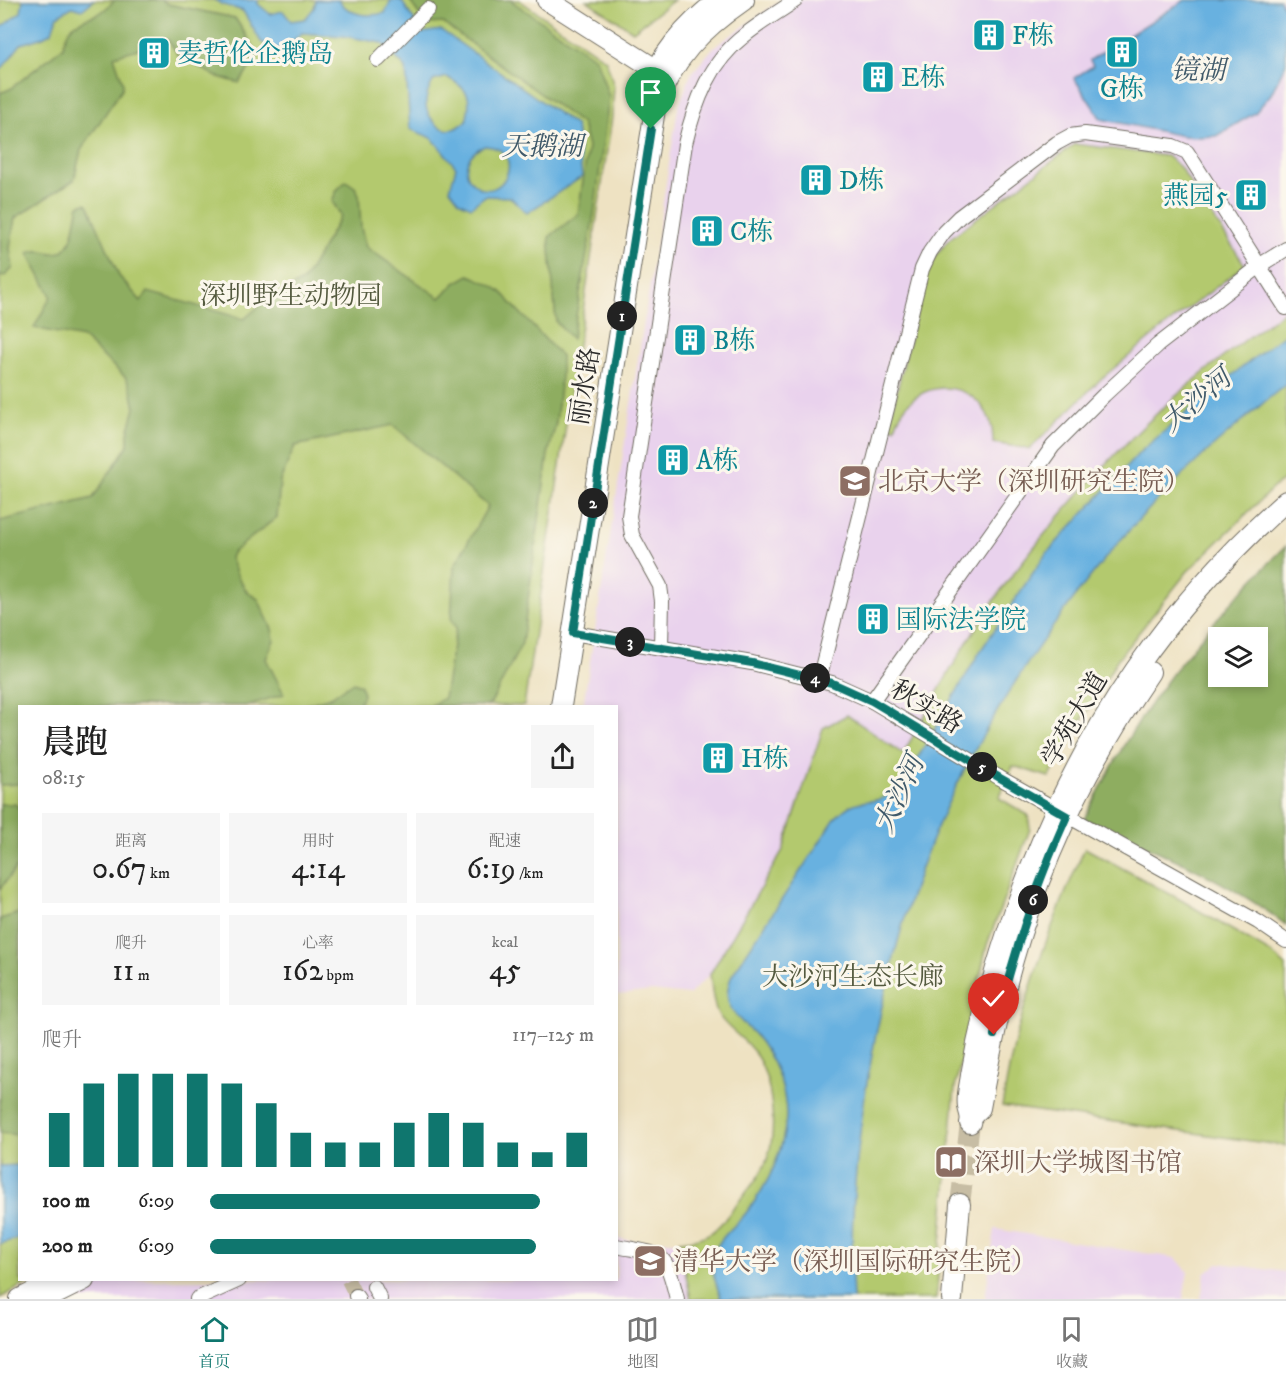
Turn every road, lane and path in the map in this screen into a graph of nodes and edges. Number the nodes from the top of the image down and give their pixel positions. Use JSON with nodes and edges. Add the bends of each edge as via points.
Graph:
{"nodes":[{"id":1,"x":547,"y":0,"type":"edge"},
{"id":2,"x":719,"y":0,"type":"edge"},
{"id":3,"x":744,"y":0,"type":"edge"},
{"id":4,"x":796,"y":0,"type":"edge"},
{"id":5,"x":428,"y":9,"type":"dead end"},
{"id":6,"x":378,"y":60,"type":"dead end"},
{"id":7,"x":662,"y":74,"type":"junction"},
{"id":8,"x":1286,"y":249,"type":"edge"},
{"id":9,"x":1259,"y":268,"type":"junction"},
{"id":10,"x":1286,"y":308,"type":"edge"},
{"id":11,"x":1286,"y":501,"type":"edge"},
{"id":12,"x":1286,"y":518,"type":"edge"},
{"id":13,"x":573,"y":633,"type":"junction"},
{"id":14,"x":661,"y":647,"type":"junction"},
{"id":15,"x":819,"y":680,"type":"junction"},
{"id":16,"x":872,"y":701,"type":"junction"},
{"id":17,"x":551,"y":705,"type":"edge"},
{"id":18,"x":561,"y":705,"type":"edge"},
{"id":19,"x":1061,"y":813,"type":"junction"},
{"id":20,"x":1286,"y":941,"type":"edge"},
{"id":21,"x":971,"y":1120,"type":"tunnel mouth"},
{"id":22,"x":960,"y":1204,"type":"tunnel mouth"},
{"id":23,"x":618,"y":1246,"type":"edge"},
{"id":24,"x":56,"y":1281,"type":"edge"},
{"id":25,"x":82,"y":1281,"type":"edge"},
{"id":26,"x":237,"y":1281,"type":"edge"},
{"id":27,"x":20,"y":1299,"type":"edge"},
{"id":28,"x":46,"y":1299,"type":"edge"},
{"id":29,"x":197,"y":1299,"type":"edge"},
{"id":30,"x":677,"y":1299,"type":"edge"},
{"id":31,"x":952,"y":1299,"type":"edge"}],
"edges":[{"from":1,"to":7,"type":"main road"},
{"from":2,"to":7,"type":"main road","name":"丽水路","via":[[675,42]]},
{"from":3,"to":7,"type":"main road","name":"丽水路","via":[[701,34]]},
{"from":4,"to":14,"type":"street","via":[[725,54],[707,78],[685,144],[629,516],[632,535],[660,586]]},
{"from":5,"to":6,"type":"street"},
{"from":7,"to":13,"type":"main road","name":"丽水路"},
{"from":7,"to":17,"type":"main road","name":"丽水路","via":[[647,92],[638,122]]},
{"from":8,"to":9,"type":"street"},
{"from":9,"to":10,"type":"street"},
{"from":9,"to":15,"type":"street","via":[[1187,152],[1173,147],[1085,134],[1070,136],[959,217],[944,232],[922,269]]},
{"from":9,"to":16,"type":"street","via":[[1158,345],[1053,446]]},
{"from":11,"to":19,"type":"main road","name":"学苑大道","via":[[1208,578],[1158,638],[1106,713]]},
{"from":12,"to":19,"type":"main road","name":"学苑大道","via":[[1211,593],[1158,659]]},
{"from":13,"to":14,"type":"street","name":"秋实路"},
{"from":13,"to":18,"type":"main road","name":"丽水路"},
{"from":14,"to":15,"type":"street","name":"秋实路"},
{"from":15,"to":16,"type":"street","name":"秋实路"},
{"from":16,"to":19,"type":"street","name":"秋实路"},
{"from":19,"to":20,"type":"street","name":"秋实路"},
{"from":19,"to":21,"type":"main road","name":"学苑大道","via":[[1013,958],[980,1107]]},
{"from":22,"to":31,"type":"main road"},
{"from":23,"to":30,"type":"street","via":[[652,1252],[663,1260],[671,1273]]},
{"from":24,"to":27,"type":"main road"},
{"from":25,"to":28,"type":"main road"},
{"from":26,"to":29,"type":"street"}]}
